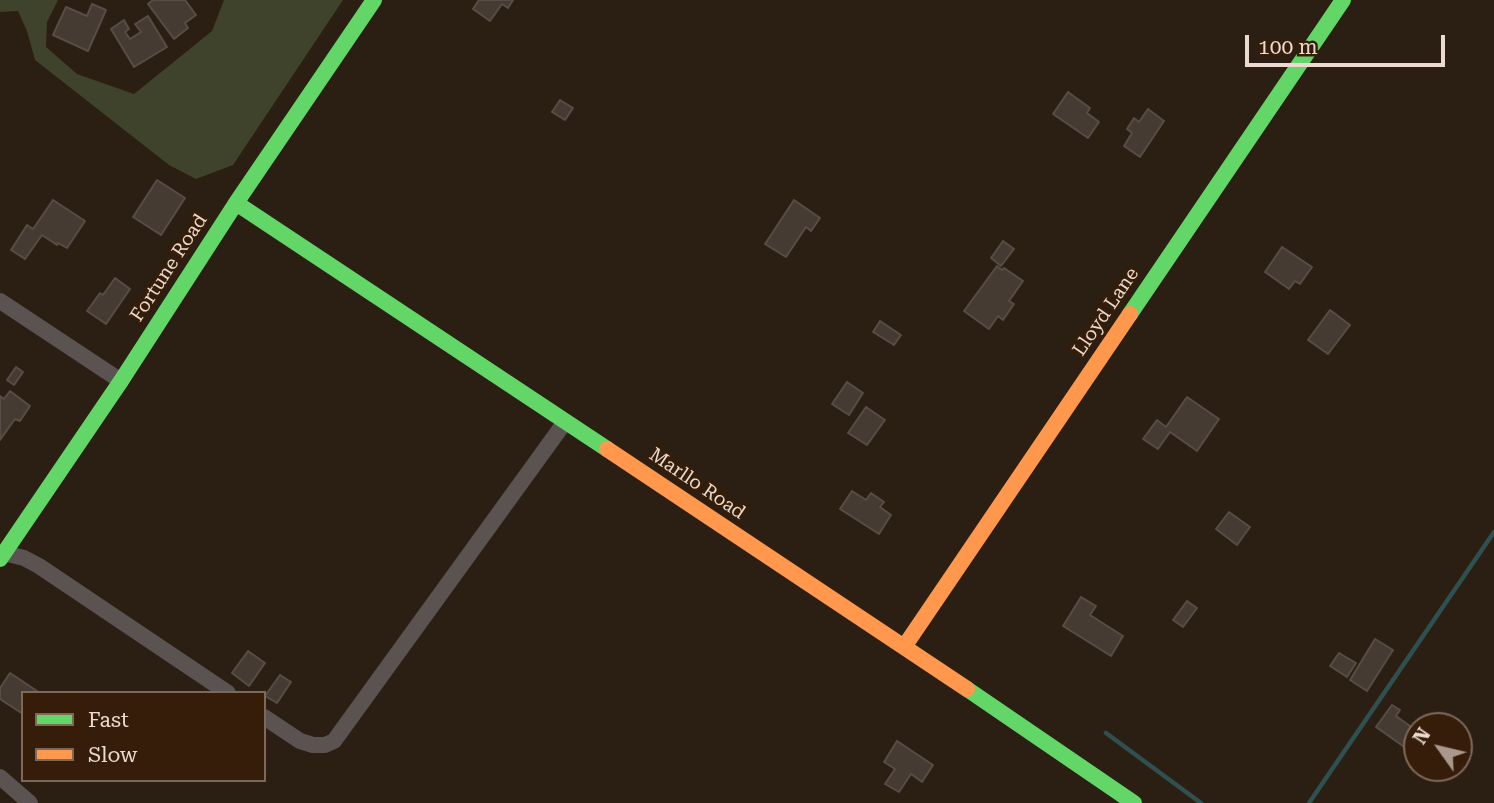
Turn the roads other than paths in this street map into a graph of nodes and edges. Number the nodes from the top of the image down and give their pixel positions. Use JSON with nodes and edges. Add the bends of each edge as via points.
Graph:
{"nodes":[{"id":1,"x":374,"y":0,"type":"edge"},
{"id":2,"x":1343,"y":0,"type":"edge"},
{"id":3,"x":236,"y":203,"type":"junction"},
{"id":4,"x":0,"y":301,"type":"edge"},
{"id":5,"x":121,"y":381,"type":"junction"},
{"id":6,"x":565,"y":422,"type":"junction"},
{"id":7,"x":2,"y":556,"type":"edge"},
{"id":8,"x":904,"y":647,"type":"junction"},
{"id":9,"x":225,"y":691,"type":"edge"},
{"id":10,"x":266,"y":718,"type":"edge"},
{"id":11,"x":2,"y":783,"type":"edge"},
{"id":12,"x":30,"y":803,"type":"edge"},
{"id":13,"x":1134,"y":803,"type":"edge"}],
"edges":[{"from":1,"to":3,"type":"street","name":"Fortune Road"},
{"from":2,"to":8,"type":"street","name":"Lloyd Lane"},
{"from":3,"to":5,"type":"street","name":"Fortune Road"},
{"from":3,"to":6,"type":"street","name":"Marllo Road"},
{"from":4,"to":5,"type":"street"},
{"from":5,"to":7,"type":"street","name":"Fortune Road"},
{"from":6,"to":8,"type":"street","name":"Marllo Road"},
{"from":6,"to":10,"type":"street","via":[[334,741],[313,745],[300,741]]},
{"from":7,"to":9,"type":"street","via":[[24,558],[38,566]]},
{"from":8,"to":13,"type":"street","name":"Marllo Road"},
{"from":11,"to":12,"type":"street"}]}
